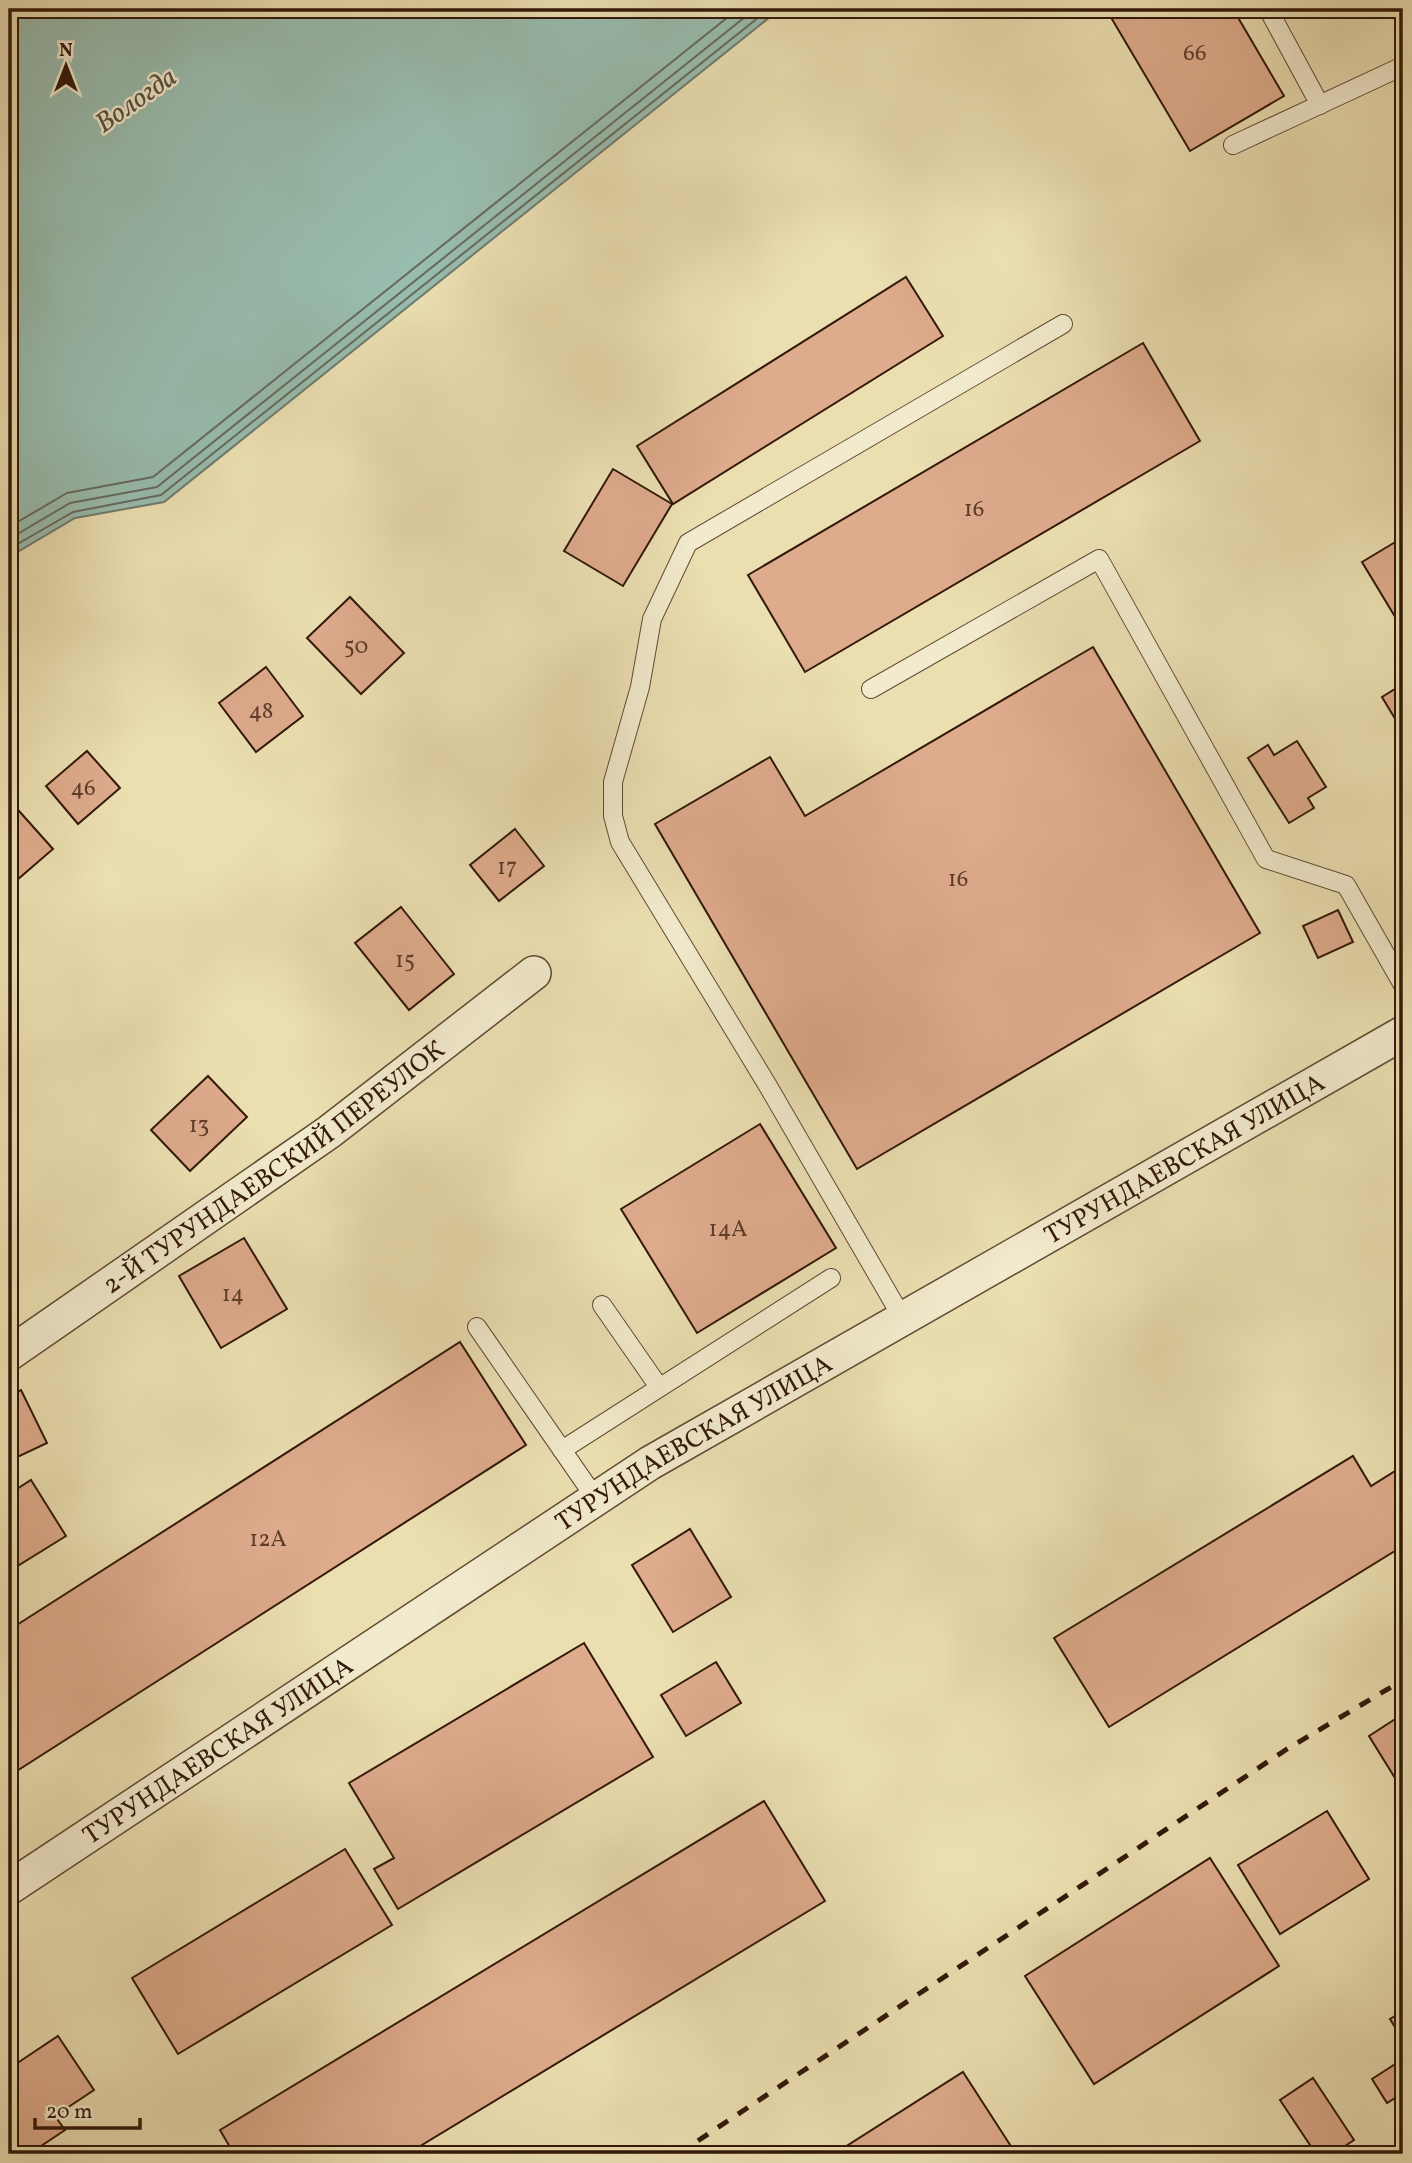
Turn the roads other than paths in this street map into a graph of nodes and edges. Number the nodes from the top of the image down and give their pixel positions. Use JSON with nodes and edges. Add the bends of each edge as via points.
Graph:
{"nodes":[{"id":1,"x":1268,"y":9,"type":"edge"},
{"id":2,"x":1403,"y":66,"type":"edge"},
{"id":3,"x":1320,"y":105,"type":"junction"},
{"id":4,"x":1233,"y":145,"type":"dead end"},
{"id":5,"x":1063,"y":324,"type":"dead end"},
{"id":6,"x":871,"y":689,"type":"dead end"},
{"id":7,"x":534,"y":973,"type":"dead end"},
{"id":8,"x":1403,"y":985,"type":"edge"},
{"id":9,"x":1403,"y":1033,"type":"edge"},
{"id":10,"x":831,"y":1278,"type":"dead end"},
{"id":11,"x":602,"y":1305,"type":"dead end"},
{"id":12,"x":903,"y":1319,"type":"junction"},
{"id":13,"x":477,"y":1327,"type":"dead end"},
{"id":14,"x":9,"y":1354,"type":"edge"},
{"id":15,"x":659,"y":1387,"type":"junction"},
{"id":16,"x":562,"y":1450,"type":"junction"},
{"id":17,"x":596,"y":1499,"type":"junction"},
{"id":18,"x":9,"y":1888,"type":"edge"}],
"edges":[{"from":1,"to":3,"type":"lane"},
{"from":2,"to":3,"type":"lane"},
{"from":3,"to":4,"type":"lane"},
{"from":5,"to":12,"type":"lane","via":[[688,543],[652,619],[640,687],[612,782],[613,816],[620,842]]},
{"from":6,"to":8,"type":"lane","via":[[1099,559],[1266,859],[1346,885]]},
{"from":7,"to":14,"type":"street","name":"2-Й ТУРУНДАЕВСКИЙ ПЕРЕУЛОК","via":[[329,1132]]},
{"from":9,"to":12,"type":"street","name":"ТУРУНДАЕВСКАЯ УЛИЦА"},
{"from":10,"to":15,"type":"lane"},
{"from":11,"to":15,"type":"lane"},
{"from":12,"to":17,"type":"street","name":"ТУРУНДАЕВСКАЯ УЛИЦА","via":[[650,1463]]},
{"from":13,"to":16,"type":"lane"},
{"from":15,"to":16,"type":"lane"},
{"from":16,"to":17,"type":"lane"},
{"from":17,"to":18,"type":"street","name":"ТУРУНДАЕВСКАЯ УЛИЦА"}]}
